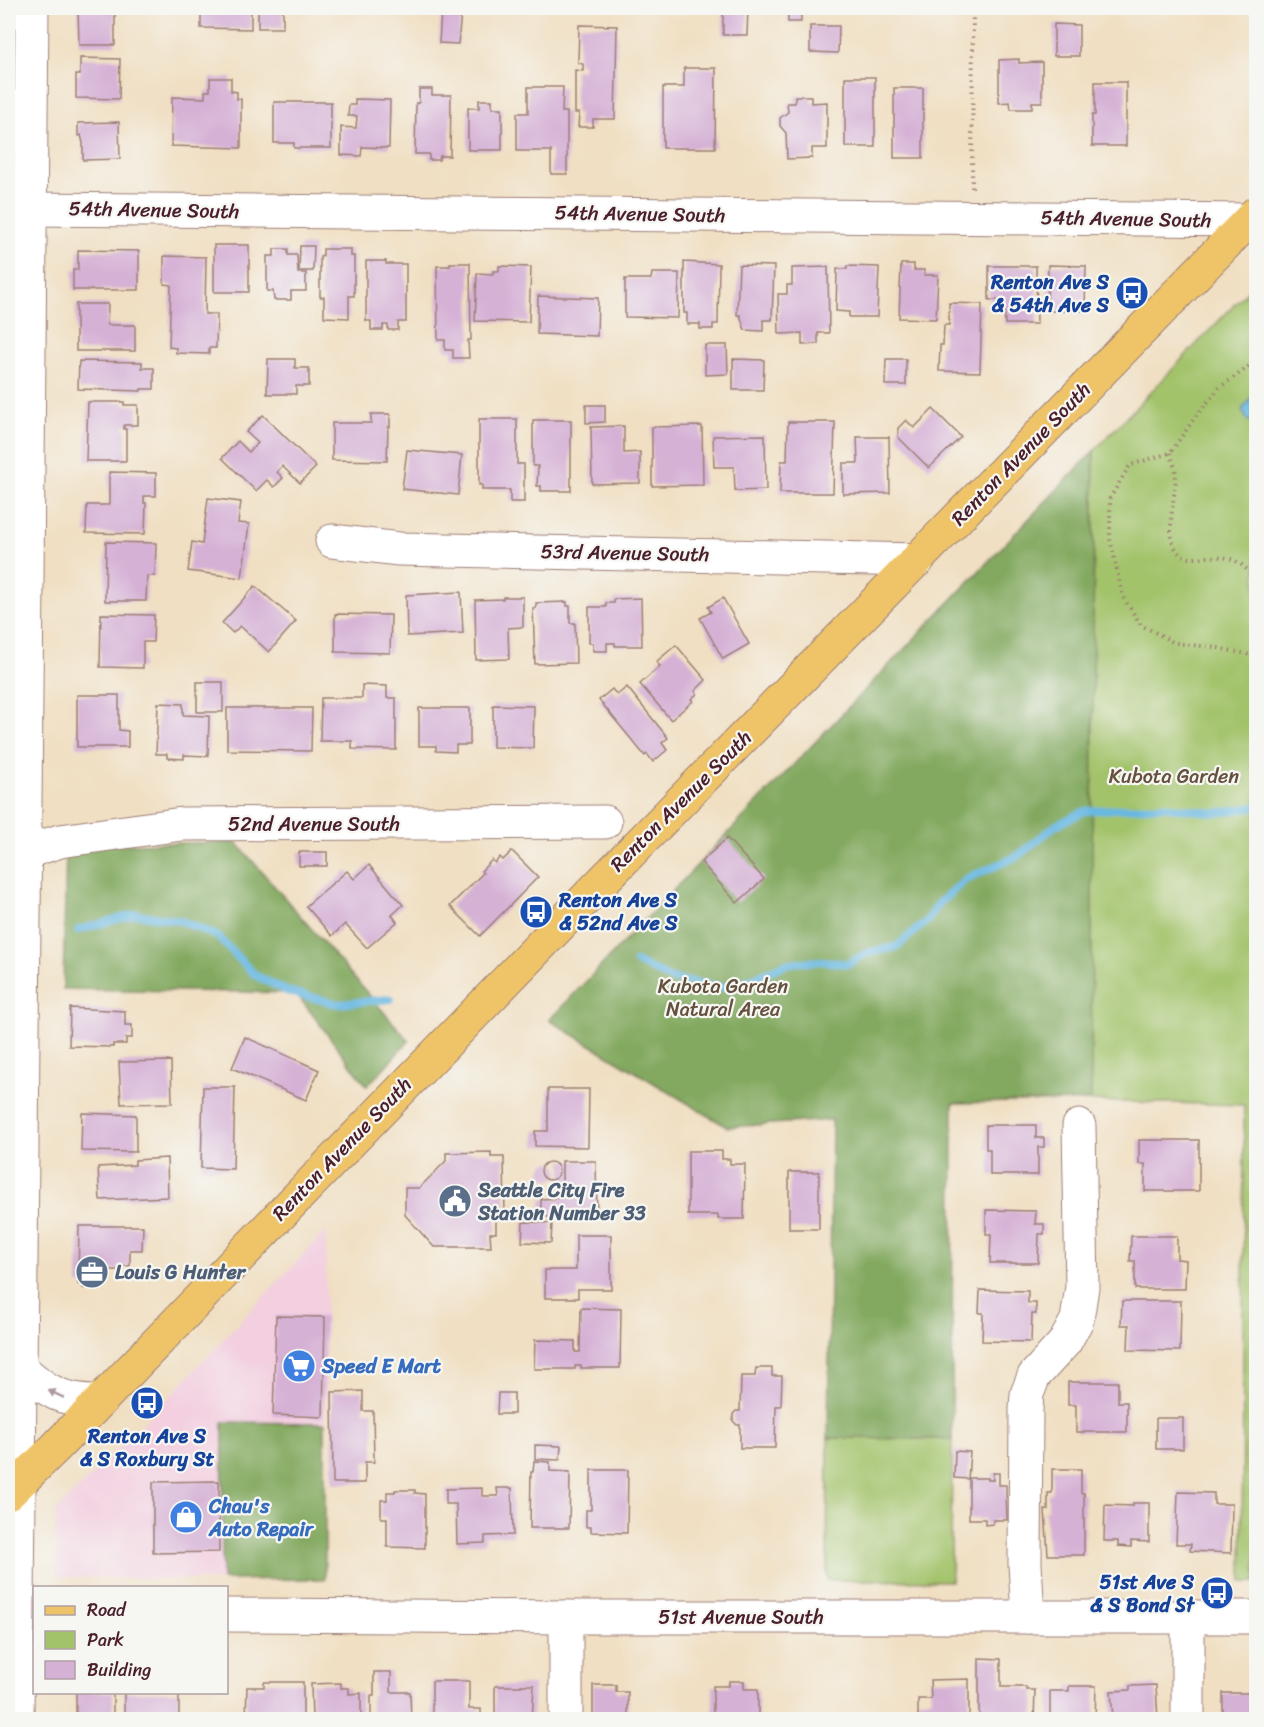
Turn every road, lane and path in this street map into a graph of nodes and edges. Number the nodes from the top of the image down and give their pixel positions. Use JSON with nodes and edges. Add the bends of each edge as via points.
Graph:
{"nodes":[{"id":1,"x":32,"y":8,"type":"edge"},
{"id":2,"x":974,"y":8,"type":"edge"},
{"id":3,"x":19,"y":128,"type":"edge"},
{"id":4,"x":972,"y":189,"type":"dead end"},
{"id":5,"x":30,"y":209,"type":"junction"},
{"id":6,"x":1253,"y":217,"type":"edge"},
{"id":7,"x":18,"y":300,"type":"edge"},
{"id":8,"x":1257,"y":357,"type":"edge"},
{"id":9,"x":1170,"y":453,"type":"junction"},
{"id":10,"x":18,"y":478,"type":"edge"},
{"id":11,"x":332,"y":541,"type":"dead end"},
{"id":12,"x":918,"y":560,"type":"junction"},
{"id":13,"x":1257,"y":580,"type":"edge"},
{"id":14,"x":1257,"y":656,"type":"edge"},
{"id":15,"x":605,"y":822,"type":"dead end"},
{"id":16,"x":17,"y":841,"type":"edge"},
{"id":17,"x":1080,"y":1126,"type":"dead end"},
{"id":18,"x":21,"y":1368,"type":"junction"},
{"id":19,"x":98,"y":1401,"type":"junction"},
{"id":20,"x":14,"y":1488,"type":"edge"},
{"id":21,"x":20,"y":1614,"type":"edge"},
{"id":22,"x":228,"y":1615,"type":"edge"},
{"id":23,"x":566,"y":1617,"type":"junction"},
{"id":24,"x":1028,"y":1617,"type":"junction"},
{"id":25,"x":1188,"y":1617,"type":"junction"},
{"id":26,"x":1257,"y":1617,"type":"edge"},
{"id":27,"x":17,"y":1719,"type":"edge"},
{"id":28,"x":566,"y":1719,"type":"edge"},
{"id":29,"x":1188,"y":1719,"type":"edge"}],
"edges":[{"from":1,"to":3,"type":"street"},
{"from":2,"to":4,"type":"path"},
{"from":3,"to":5,"type":"street"},
{"from":5,"to":6,"type":"street","name":"54th Avenue South"},
{"from":5,"to":7,"type":"street"},
{"from":6,"to":12,"type":"main road","name":"Renton Avenue South"},
{"from":7,"to":10,"type":"street"},
{"from":8,"to":9,"type":"path","via":[[1219,388]]},
{"from":9,"to":13,"type":"path","via":[[1176,473],[1171,540],[1180,554],[1235,559]]},
{"from":9,"to":14,"type":"path","via":[[1130,465],[1110,498],[1110,539],[1123,597],[1141,625],[1175,644]]},
{"from":10,"to":16,"type":"street"},
{"from":11,"to":12,"type":"street","name":"53rd Avenue South","via":[[399,549]]},
{"from":12,"to":19,"type":"main road","name":"Renton Avenue South"},
{"from":15,"to":16,"type":"street","name":"52nd Avenue South","via":[[182,824],[60,841]]},
{"from":16,"to":18,"type":"street"},
{"from":17,"to":24,"type":"street","via":[[1082,1287],[1077,1320],[1065,1342],[1034,1377],[1026,1409]]},
{"from":19,"to":18,"type":"street","one_way":true,"via":[[59,1396],[40,1386]]},
{"from":18,"to":20,"type":"street"},
{"from":19,"to":20,"type":"main road","name":"Renton Avenue South"},
{"from":20,"to":21,"type":"street"},
{"from":21,"to":27,"type":"street"},
{"from":22,"to":23,"type":"street","name":"51st Avenue South"},
{"from":23,"to":24,"type":"street","name":"51st Avenue South"},
{"from":23,"to":28,"type":"street"},
{"from":24,"to":25,"type":"street","name":"51st Avenue South"},
{"from":25,"to":26,"type":"street","name":"51st Avenue South"},
{"from":25,"to":29,"type":"street"}]}
